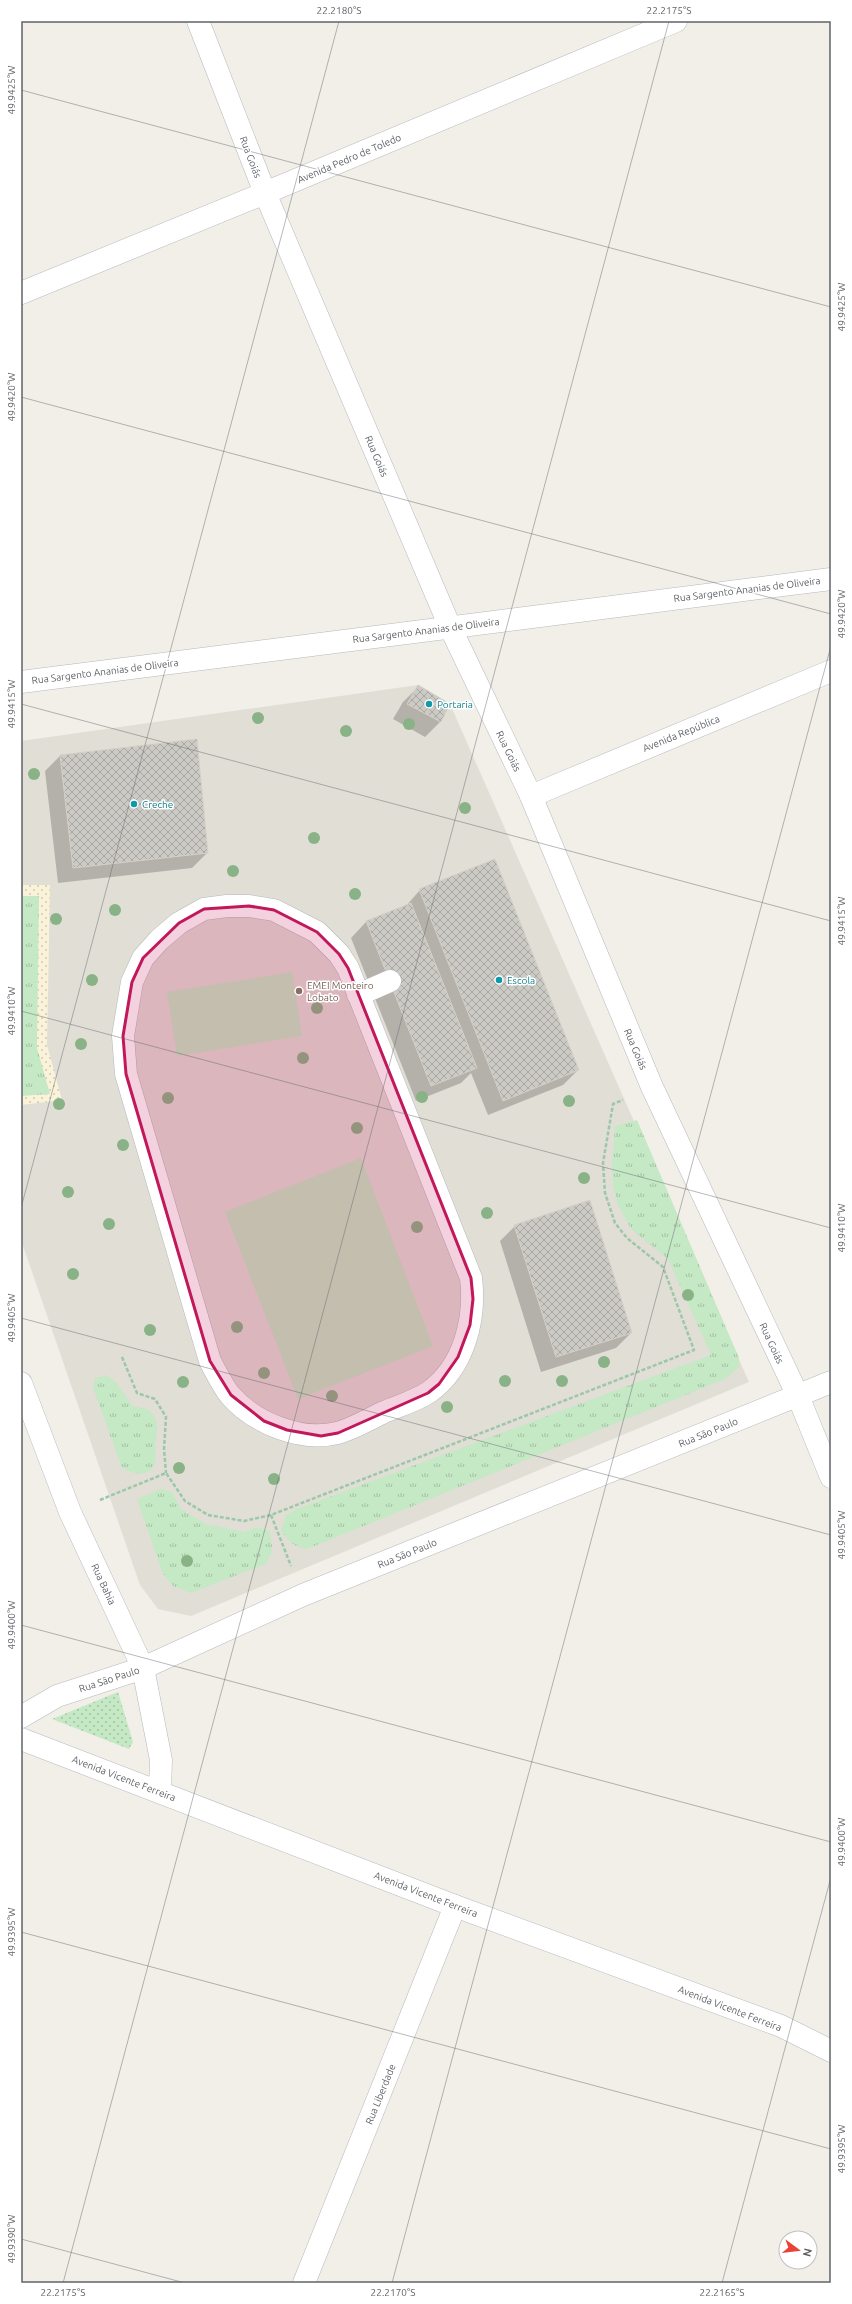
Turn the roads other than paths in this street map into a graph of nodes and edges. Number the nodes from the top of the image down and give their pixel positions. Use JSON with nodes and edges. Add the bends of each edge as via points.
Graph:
{"nodes":[{"id":1,"x":198,"y":21,"type":"edge"},
{"id":2,"x":676,"y":21,"type":"edge"},
{"id":3,"x":265,"y":193,"type":"junction"},
{"id":4,"x":21,"y":293,"type":"edge"},
{"id":5,"x":831,"y":579,"type":"edge"},
{"id":6,"x":450,"y":627,"type":"junction"},
{"id":7,"x":831,"y":671,"type":"edge"},
{"id":8,"x":21,"y":682,"type":"edge"},
{"id":9,"x":530,"y":796,"type":"junction"},
{"id":10,"x":390,"y":981,"type":"dead end"},
{"id":11,"x":358,"y":995,"type":"junction"},
{"id":12,"x":831,"y":1382,"type":"edge"},
{"id":13,"x":21,"y":1383,"type":"edge"},
{"id":14,"x":798,"y":1396,"type":"junction"},
{"id":15,"x":831,"y":1477,"type":"edge"},
{"id":16,"x":143,"y":1668,"type":"junction"},
{"id":17,"x":21,"y":1717,"type":"edge"},
{"id":18,"x":21,"y":1739,"type":"edge"},
{"id":19,"x":160,"y":1791,"type":"junction"},
{"id":20,"x":455,"y":1906,"type":"junction"},
{"id":21,"x":831,"y":2051,"type":"edge"},
{"id":22,"x":304,"y":2283,"type":"edge"}],
"edges":[{"from":1,"to":3,"type":"street","name":"Rua Goiás"},
{"from":2,"to":3,"type":"street","name":"Avenida Pedro de Toledo"},
{"from":3,"to":4,"type":"street","name":"Avenida Pedro de Toledo"},
{"from":3,"to":6,"type":"street","name":"Rua Goiás"},
{"from":5,"to":6,"type":"street","name":"Rua Sargento Ananias de Oliveira"},
{"from":6,"to":8,"type":"street","name":"Rua Sargento Ananias de Oliveira"},
{"from":6,"to":9,"type":"street","name":"Rua Goiás"},
{"from":7,"to":9,"type":"street","name":"Avenida República"},
{"from":9,"to":14,"type":"street","name":"Rua Goiás","via":[[652,1087]]},
{"from":10,"to":11,"type":"street"},
{"from":11,"to":11,"type":"street","via":[[348,968],[339,954],[317,932],[274,910],[249,906],[204,910],[179,922],[143,958],[132,982],[123,1036],[126,1074],[210,1361],[231,1395],[264,1421],[287,1430],[321,1436],[338,1433],[428,1393],[448,1375],[470,1325],[473,1299],[471,1278]]},
{"from":12,"to":14,"type":"street","name":"Rua São Paulo"},
{"from":13,"to":16,"type":"street","name":"Rua Bahia","via":[[70,1512]]},
{"from":14,"to":15,"type":"street","name":"Rua Goiás"},
{"from":14,"to":16,"type":"street","name":"Rua São Paulo","via":[[302,1595]]},
{"from":16,"to":17,"type":"street","name":"Rua São Paulo","via":[[56,1696]]},
{"from":16,"to":19,"type":"street","name":"Rua Bahia","via":[[161,1760]]},
{"from":18,"to":19,"type":"street","name":"Avenida Vicente Ferreira"},
{"from":19,"to":20,"type":"street","name":"Avenida Vicente Ferreira"},
{"from":20,"to":21,"type":"street","name":"Avenida Vicente Ferreira","via":[[781,2026]]},
{"from":20,"to":22,"type":"street","name":"Rua Liberdade"}]}
